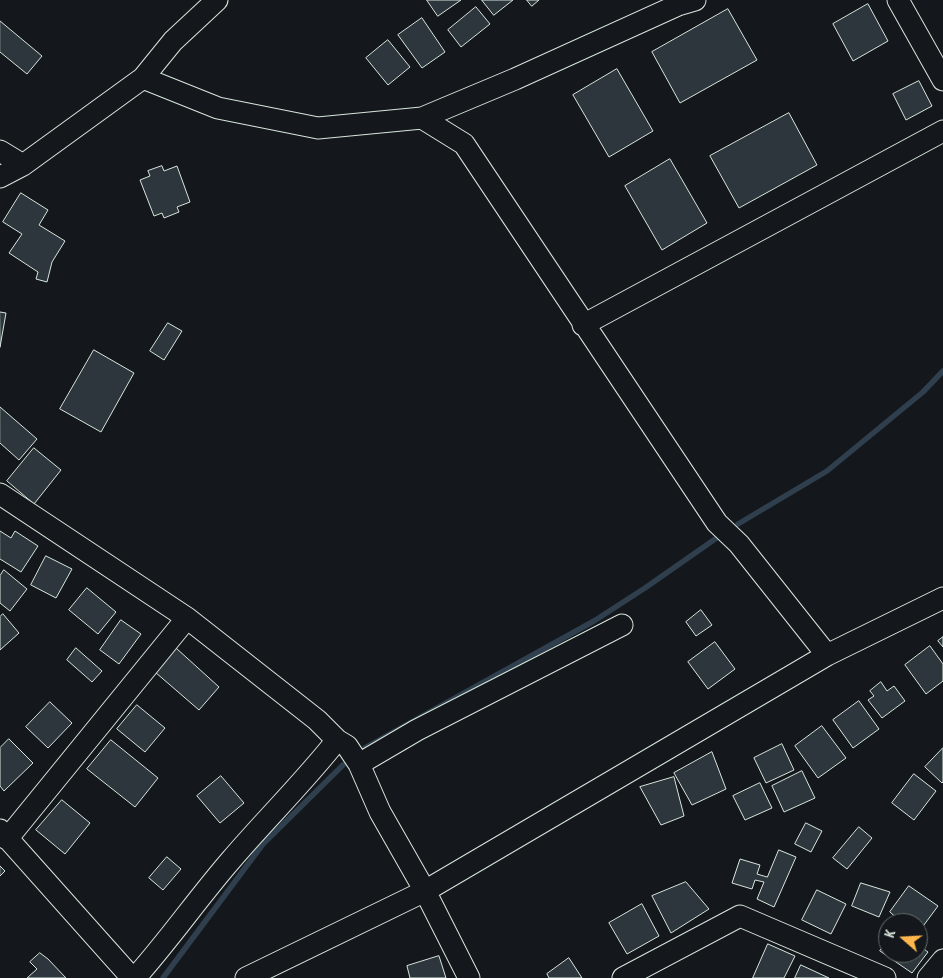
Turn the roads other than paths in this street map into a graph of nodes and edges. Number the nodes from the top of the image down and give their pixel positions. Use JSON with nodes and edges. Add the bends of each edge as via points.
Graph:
{"nodes":[{"id":1,"x":217,"y":0,"type":"edge"},
{"id":2,"x":695,"y":0,"type":"edge"},
{"id":3,"x":898,"y":0,"type":"edge"},
{"id":4,"x":143,"y":78,"type":"junction"},
{"id":5,"x":943,"y":80,"type":"edge"},
{"id":6,"x":422,"y":118,"type":"junction"},
{"id":7,"x":943,"y":131,"type":"edge"},
{"id":8,"x":0,"y":151,"type":"edge"},
{"id":9,"x":23,"y":165,"type":"junction"},
{"id":10,"x":0,"y":176,"type":"edge"},
{"id":11,"x":583,"y":325,"type":"junction"},
{"id":12,"x":0,"y":494,"type":"edge"},
{"id":13,"x":943,"y":598,"type":"edge"},
{"id":14,"x":187,"y":618,"type":"junction"},
{"id":15,"x":622,"y":625,"type":"dead end"},
{"id":16,"x":827,"y":655,"type":"junction"},
{"id":17,"x":342,"y":743,"type":"junction"},
{"id":18,"x":359,"y":764,"type":"junction"},
{"id":19,"x":3,"y":835,"type":"edge"},
{"id":20,"x":425,"y":891,"type":"junction"},
{"id":21,"x":943,"y":960,"type":"edge"},
{"id":22,"x":132,"y":978,"type":"edge"},
{"id":23,"x":136,"y":978,"type":"edge"},
{"id":24,"x":246,"y":978,"type":"edge"},
{"id":25,"x":469,"y":978,"type":"edge"},
{"id":26,"x":623,"y":978,"type":"edge"},
{"id":27,"x":885,"y":978,"type":"edge"},
{"id":28,"x":928,"y":978,"type":"edge"}],
"edges":[{"from":1,"to":4,"type":"street","via":[[173,41]]},
{"from":2,"to":6,"type":"street"},
{"from":3,"to":5,"type":"street"},
{"from":4,"to":6,"type":"street","via":[[218,108],[318,128]]},
{"from":4,"to":9,"type":"street"},
{"from":6,"to":11,"type":"street","via":[[464,144]]},
{"from":7,"to":11,"type":"street"},
{"from":8,"to":9,"type":"street"},
{"from":9,"to":10,"type":"street"},
{"from":11,"to":16,"type":"street","via":[[717,523],[739,544]]},
{"from":12,"to":14,"type":"street"},
{"from":13,"to":16,"type":"street"},
{"from":14,"to":17,"type":"street"},
{"from":14,"to":19,"type":"street"},
{"from":15,"to":18,"type":"street"},
{"from":16,"to":20,"type":"street"},
{"from":17,"to":18,"type":"street"},
{"from":17,"to":23,"type":"street","via":[[231,860]]},
{"from":18,"to":20,"type":"street","via":[[380,812]]},
{"from":19,"to":22,"type":"street"},
{"from":20,"to":24,"type":"street"},
{"from":20,"to":25,"type":"street"},
{"from":21,"to":28,"type":"street"},
{"from":26,"to":27,"type":"street","via":[[740,916]]}]}
